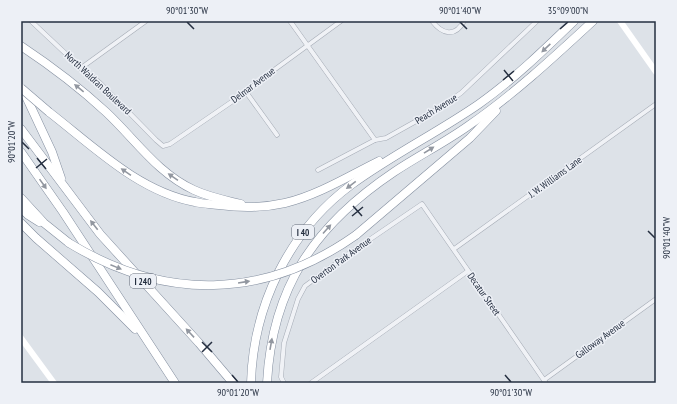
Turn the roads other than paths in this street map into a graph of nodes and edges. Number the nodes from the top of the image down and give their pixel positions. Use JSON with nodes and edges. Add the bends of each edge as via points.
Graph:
{"nodes":[{"id":1,"x":32,"y":21,"type":"edge"},
{"id":2,"x":146,"y":21,"type":"edge"},
{"id":3,"x":290,"y":21,"type":"edge"},
{"id":4,"x":341,"y":21,"type":"edge"},
{"id":5,"x":432,"y":21,"type":"edge"},
{"id":6,"x":464,"y":21,"type":"edge"},
{"id":7,"x":537,"y":21,"type":"edge"},
{"id":8,"x":574,"y":21,"type":"edge"},
{"id":9,"x":593,"y":21,"type":"edge"},
{"id":10,"x":620,"y":21,"type":"edge"},
{"id":11,"x":308,"y":45,"type":"junction"},
{"id":12,"x":21,"y":46,"type":"edge"},
{"id":13,"x":81,"y":68,"type":"junction"},
{"id":14,"x":655,"y":70,"type":"edge"},
{"id":15,"x":21,"y":86,"type":"edge"},
{"id":16,"x":246,"y":92,"type":"junction"},
{"id":17,"x":514,"y":92,"type":"junction"},
{"id":18,"x":656,"y":104,"type":"edge"},
{"id":19,"x":21,"y":129,"type":"edge"},
{"id":20,"x":277,"y":135,"type":"dead end"},
{"id":21,"x":432,"y":135,"type":"junction"},
{"id":22,"x":375,"y":140,"type":"junction"},
{"id":23,"x":163,"y":146,"type":"joint"},
{"id":24,"x":21,"y":152,"type":"edge"},
{"id":25,"x":318,"y":170,"type":"dead end"},
{"id":26,"x":64,"y":187,"type":"junction"},
{"id":27,"x":21,"y":198,"type":"edge"},
{"id":28,"x":422,"y":204,"type":"joint"},
{"id":29,"x":256,"y":207,"type":"junction"},
{"id":30,"x":21,"y":208,"type":"edge"},
{"id":31,"x":30,"y":213,"type":"junction"},
{"id":32,"x":21,"y":223,"type":"edge"},
{"id":33,"x":454,"y":249,"type":"junction"},
{"id":34,"x":468,"y":271,"type":"junction"},
{"id":35,"x":656,"y":299,"type":"edge"},
{"id":36,"x":21,"y":338,"type":"edge"},
{"id":37,"x":145,"y":339,"type":"junction"},
{"id":38,"x":545,"y":381,"type":"edge"},
{"id":39,"x":54,"y":383,"type":"edge"},
{"id":40,"x":175,"y":383,"type":"edge"},
{"id":41,"x":233,"y":383,"type":"edge"},
{"id":42,"x":251,"y":383,"type":"edge"},
{"id":43,"x":267,"y":383,"type":"edge"},
{"id":44,"x":284,"y":383,"type":"edge"},
{"id":45,"x":311,"y":383,"type":"edge"}],
"edges":[{"from":1,"to":13,"type":"street","name":"North Waldran Boulevard"},
{"from":2,"to":13,"type":"street"},
{"from":3,"to":11,"type":"street"},
{"from":4,"to":11,"type":"street","name":"Delmar Avenue"},
{"from":5,"to":6,"type":"street","via":[[437,28],[450,33]]},
{"from":7,"to":22,"type":"street","name":"Peach Avenue","via":[[461,93],[386,138]]},
{"from":8,"to":21,"type":"highway","number":"I 40","one_way":true,"via":[[495,92]]},
{"from":9,"to":17,"type":"highway","number":"I 40"},
{"from":10,"to":14,"type":"street"},
{"from":11,"to":16,"type":"street","name":"Delmar Avenue"},
{"from":11,"to":22,"type":"street"},
{"from":29,"to":12,"type":"highway","one_way":true,"via":[[207,195],[171,177],[81,90]]},
{"from":13,"to":23,"type":"street","name":"North Waldran Boulevard","via":[[100,83]]},
{"from":15,"to":26,"type":"highway","via":[[52,152]]},
{"from":29,"to":15,"type":"highway","one_way":true,"bridge":true,"via":[[194,202],[146,184],[125,171],[49,112]]},
{"from":16,"to":20,"type":"street"},
{"from":16,"to":23,"type":"street","name":"Delmar Avenue","via":[[170,144]]},
{"from":31,"to":17,"type":"highway","one_way":true,"bridge":true,"via":[[69,242],[98,259],[128,272],[168,282],[207,285],[246,282],[284,273],[322,257],[356,235],[470,138]]},
{"from":43,"to":17,"type":"highway","number":"I 40","one_way":true,"via":[[271,341],[282,302],[303,260],[327,229],[340,214],[371,189],[468,127]]},
{"from":18,"to":33,"type":"street","name":"J. W. Williams Lane"},
{"from":19,"to":26,"type":"highway","number":"I 240"},
{"from":21,"to":29,"type":"highway","via":[[313,193],[285,203]]},
{"from":21,"to":42,"type":"highway","number":"I 40","one_way":true,"via":[[350,186],[326,206],[298,239],[282,265],[265,304],[257,332]]},
{"from":22,"to":25,"type":"street","name":"Peach Avenue"},
{"from":24,"to":37,"type":"highway","number":"I 240","one_way":true},
{"from":41,"to":26,"type":"highway","number":"I 240","one_way":true,"via":[[100,234]]},
{"from":27,"to":31,"type":"highway"},
{"from":28,"to":33,"type":"street","name":"Decatur Street"},
{"from":28,"to":44,"type":"street","name":"Overton Park Avenue","via":[[305,286],[298,298],[284,343],[281,377]]},
{"from":30,"to":31,"type":"highway"},
{"from":32,"to":37,"type":"highway","via":[[98,292]]},
{"from":33,"to":34,"type":"street","name":"Decatur Street"},
{"from":34,"to":38,"type":"street","name":"Decatur Street"},
{"from":34,"to":45,"type":"street"},
{"from":35,"to":38,"type":"street","name":"Galloway Avenue"},
{"from":36,"to":39,"type":"street"},
{"from":37,"to":40,"type":"highway","number":"I 240"}]}
